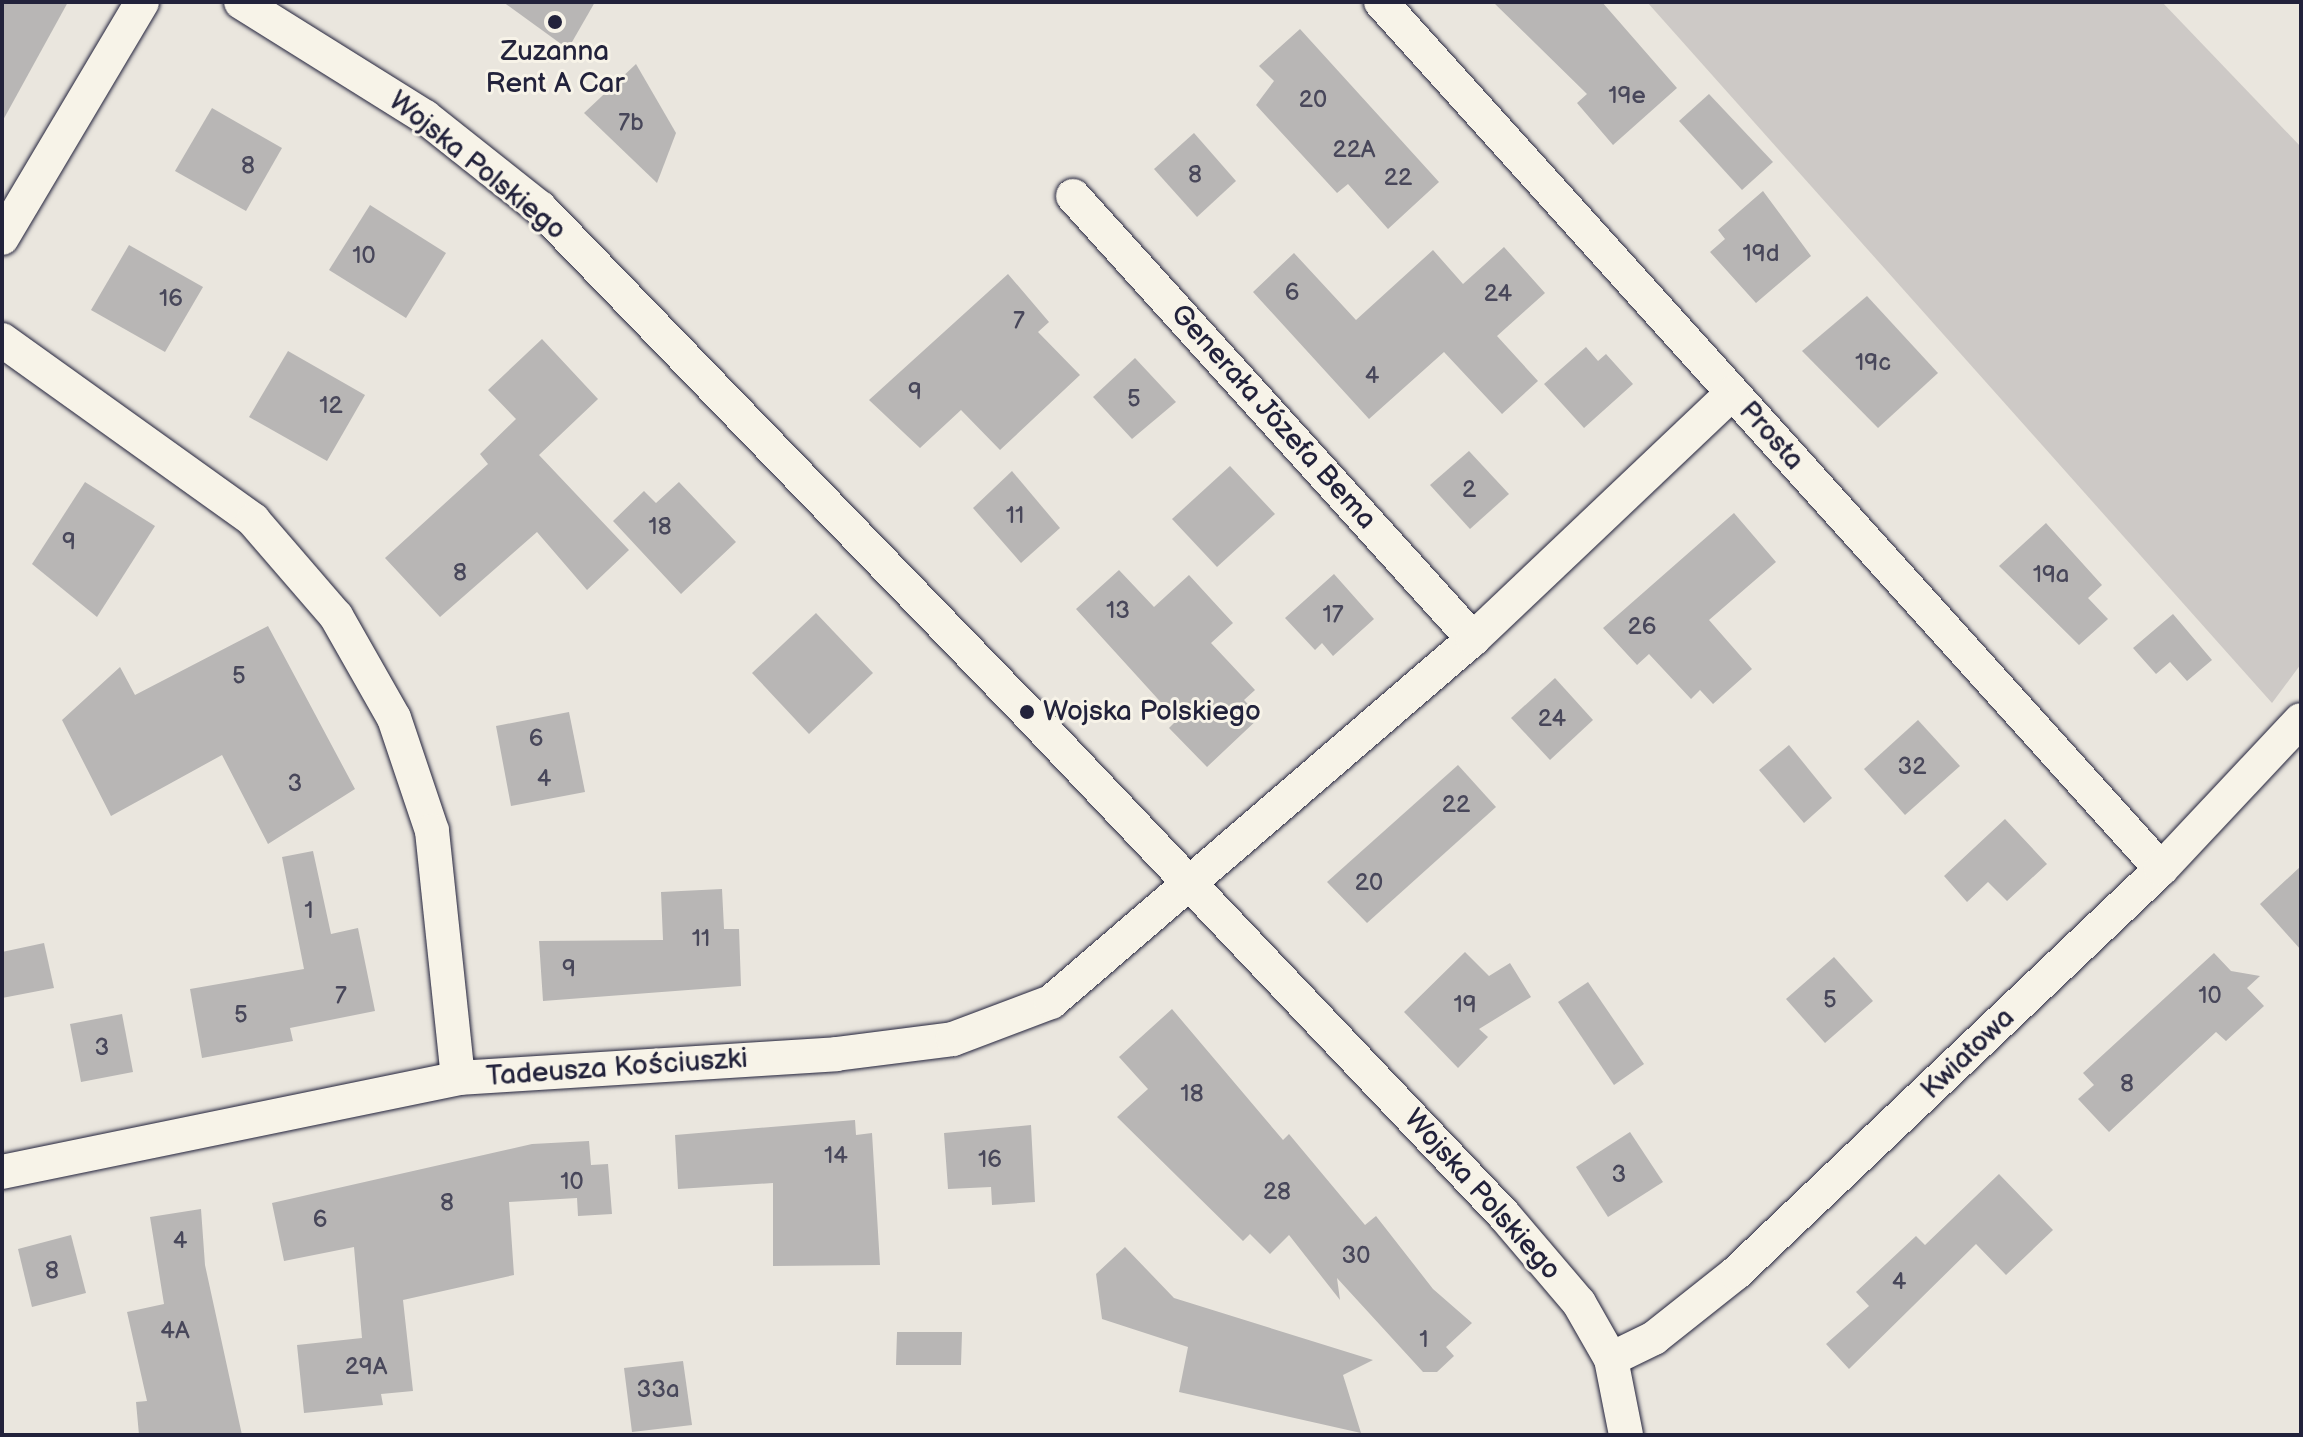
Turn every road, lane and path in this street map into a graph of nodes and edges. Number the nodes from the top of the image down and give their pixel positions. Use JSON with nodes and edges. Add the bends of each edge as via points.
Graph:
{"nodes":[{"id":1,"x":142,"y":2,"type":"edge"},
{"id":2,"x":241,"y":2,"type":"edge"},
{"id":3,"x":1381,"y":2,"type":"edge"},
{"id":4,"x":1073,"y":196,"type":"dead end"},
{"id":5,"x":2,"y":238,"type":"edge"},
{"id":6,"x":2,"y":340,"type":"edge"},
{"id":7,"x":1732,"y":393,"type":"junction"},
{"id":8,"x":1473,"y":639,"type":"junction"},
{"id":9,"x":2301,"y":720,"type":"edge"},
{"id":10,"x":2161,"y":869,"type":"junction"},
{"id":11,"x":1193,"y":886,"type":"junction"},
{"id":12,"x":458,"y":1078,"type":"junction"},
{"id":13,"x":2,"y":1172,"type":"edge"},
{"id":14,"x":1611,"y":1359,"type":"junction"},
{"id":15,"x":1626,"y":1435,"type":"edge"}],
"edges":[{"from":1,"to":5,"type":"street"},
{"from":2,"to":11,"type":"street","name":"Wojska Polskiego","via":[[425,117],[540,208]]},
{"from":3,"to":7,"type":"street","name":"Prosta"},
{"from":4,"to":8,"type":"street","name":"Generała Józefa Bema"},
{"from":6,"to":12,"type":"street","via":[[253,520],[336,616],[394,718],[432,831]]},
{"from":7,"to":8,"type":"street","name":"Tadeusza Kościuszki"},
{"from":7,"to":10,"type":"street","name":"Prosta"},
{"from":8,"to":11,"type":"street","name":"Tadeusza Kościuszki"},
{"from":9,"to":10,"type":"street","name":"Kwiatowa"},
{"from":10,"to":14,"type":"street","name":"Kwiatowa","via":[[1736,1273],[1654,1338]]},
{"from":11,"to":12,"type":"street","name":"Tadeusza Kościuszki","via":[[1051,1002],[953,1039],[836,1054]]},
{"from":11,"to":14,"type":"street","name":"Wojska Polskiego","via":[[1504,1215],[1579,1303]]},
{"from":12,"to":13,"type":"street","name":"Tadeusza Kościuszki"},
{"from":14,"to":15,"type":"street","name":"Wojska Polskiego"}]}
